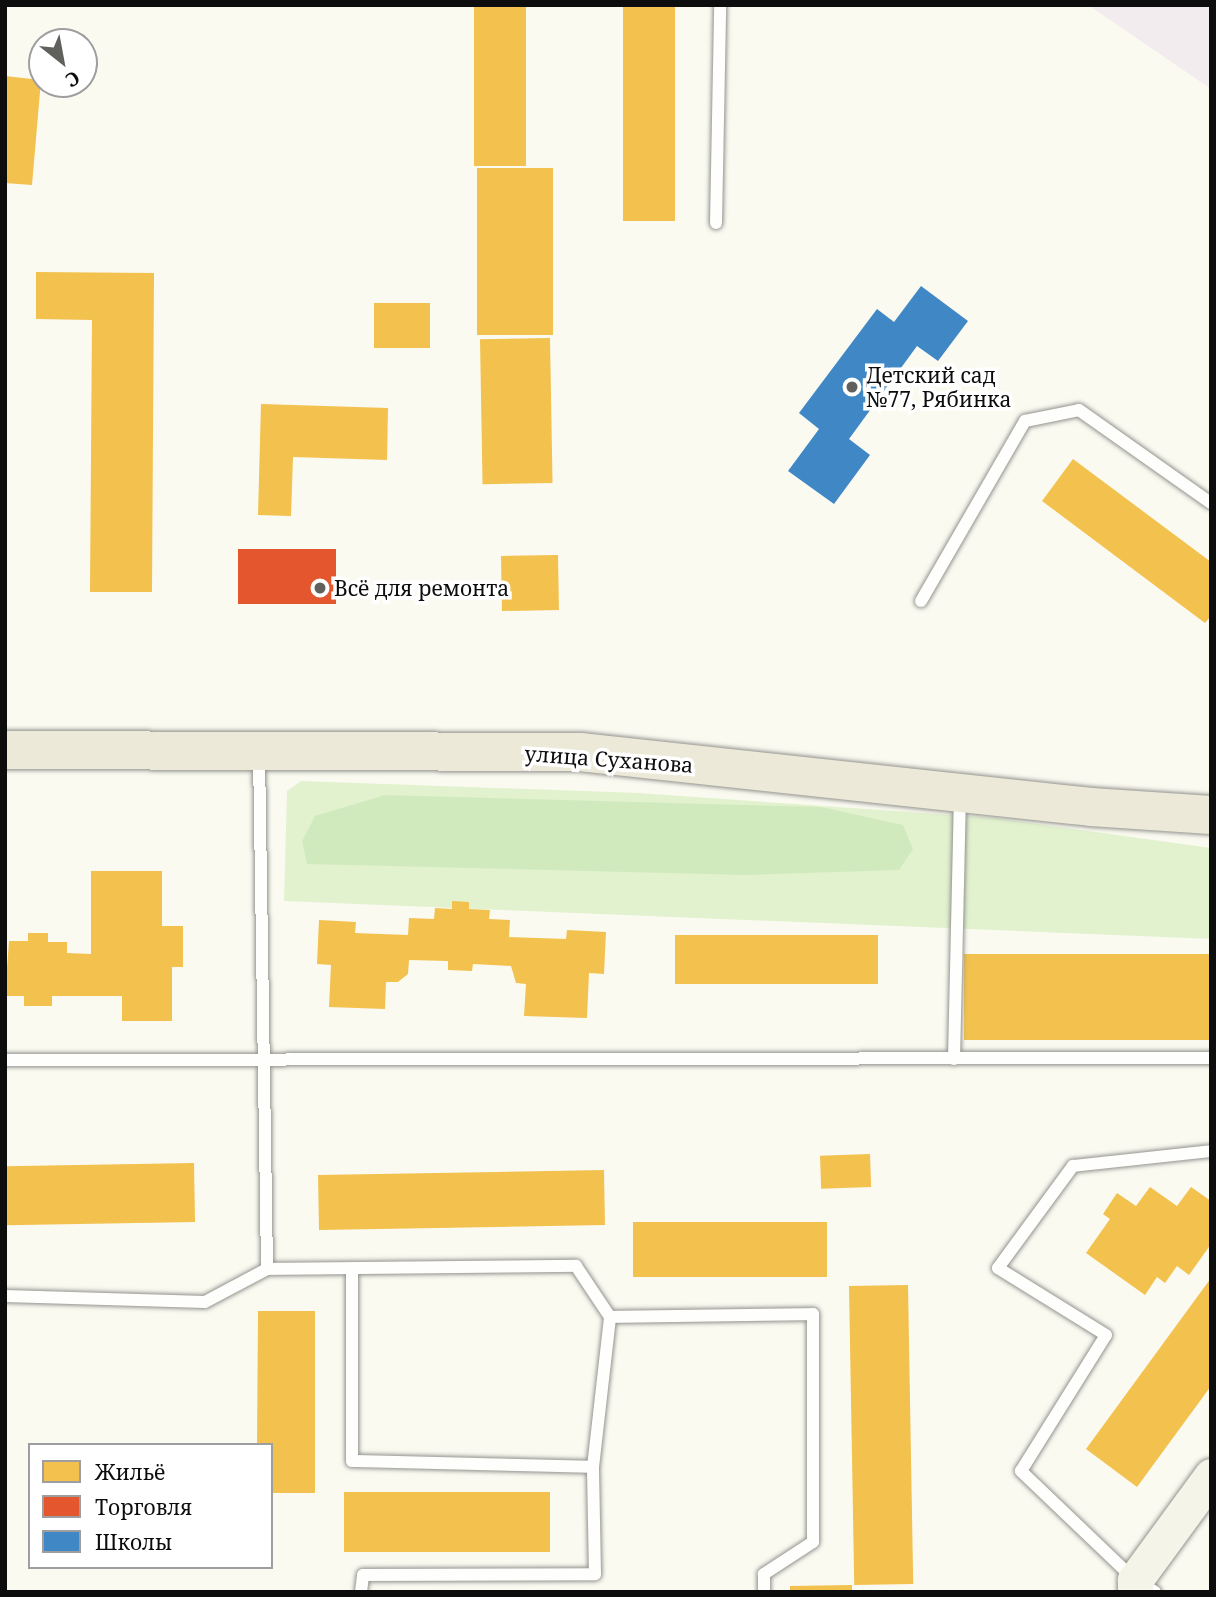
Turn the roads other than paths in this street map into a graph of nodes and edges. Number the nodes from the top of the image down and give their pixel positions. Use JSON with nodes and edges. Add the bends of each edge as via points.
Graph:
{"nodes":[{"id":1,"x":720,"y":5,"type":"edge"},
{"id":2,"x":716,"y":223,"type":"dead end"},
{"id":3,"x":1211,"y":503,"type":"edge"},
{"id":4,"x":920,"y":601,"type":"dead end"},
{"id":5,"x":5,"y":750,"type":"edge"},
{"id":6,"x":259,"y":750,"type":"junction"},
{"id":7,"x":960,"y":793,"type":"junction"},
{"id":8,"x":1211,"y":815,"type":"edge"},
{"id":9,"x":1211,"y":1058,"type":"edge"},
{"id":10,"x":954,"y":1059,"type":"junction"},
{"id":11,"x":5,"y":1060,"type":"edge"},
{"id":12,"x":262,"y":1062,"type":"junction"},
{"id":13,"x":1211,"y":1151,"type":"edge"},
{"id":14,"x":352,"y":1268,"type":"junction"},
{"id":15,"x":267,"y":1269,"type":"junction"},
{"id":16,"x":5,"y":1296,"type":"edge"},
{"id":17,"x":610,"y":1317,"type":"junction"},
{"id":18,"x":593,"y":1467,"type":"junction"},
{"id":19,"x":1211,"y":1476,"type":"edge"},
{"id":20,"x":1138,"y":1589,"type":"edge"},
{"id":21,"x":361,"y":1592,"type":"edge"},
{"id":22,"x":764,"y":1592,"type":"edge"}],
"edges":[{"from":1,"to":2,"type":"lane"},
{"from":3,"to":4,"type":"lane","via":[[1079,410],[1025,421]]},
{"from":5,"to":6,"type":"main road","name":"улица Суханова"},
{"from":6,"to":7,"type":"main road","name":"улица Суханова","via":[[580,752]]},
{"from":6,"to":12,"type":"lane"},
{"from":7,"to":8,"type":"main road","name":"улица Суханова"},
{"from":7,"to":10,"type":"lane"},
{"from":9,"to":10,"type":"lane"},
{"from":10,"to":12,"type":"lane"},
{"from":11,"to":12,"type":"lane"},
{"from":12,"to":15,"type":"lane"},
{"from":13,"to":20,"type":"lane","via":[[1073,1166],[998,1268],[1106,1335],[1021,1471]]},
{"from":14,"to":15,"type":"lane"},
{"from":14,"to":17,"type":"lane","via":[[576,1266]]},
{"from":14,"to":18,"type":"lane","via":[[352,1461]]},
{"from":15,"to":16,"type":"lane","via":[[205,1302]]},
{"from":17,"to":18,"type":"lane"},
{"from":17,"to":22,"type":"lane","via":[[813,1314],[813,1542],[764,1574]]},
{"from":18,"to":21,"type":"lane","via":[[595,1574],[363,1575]]},
{"from":19,"to":20,"type":"street"}]}
